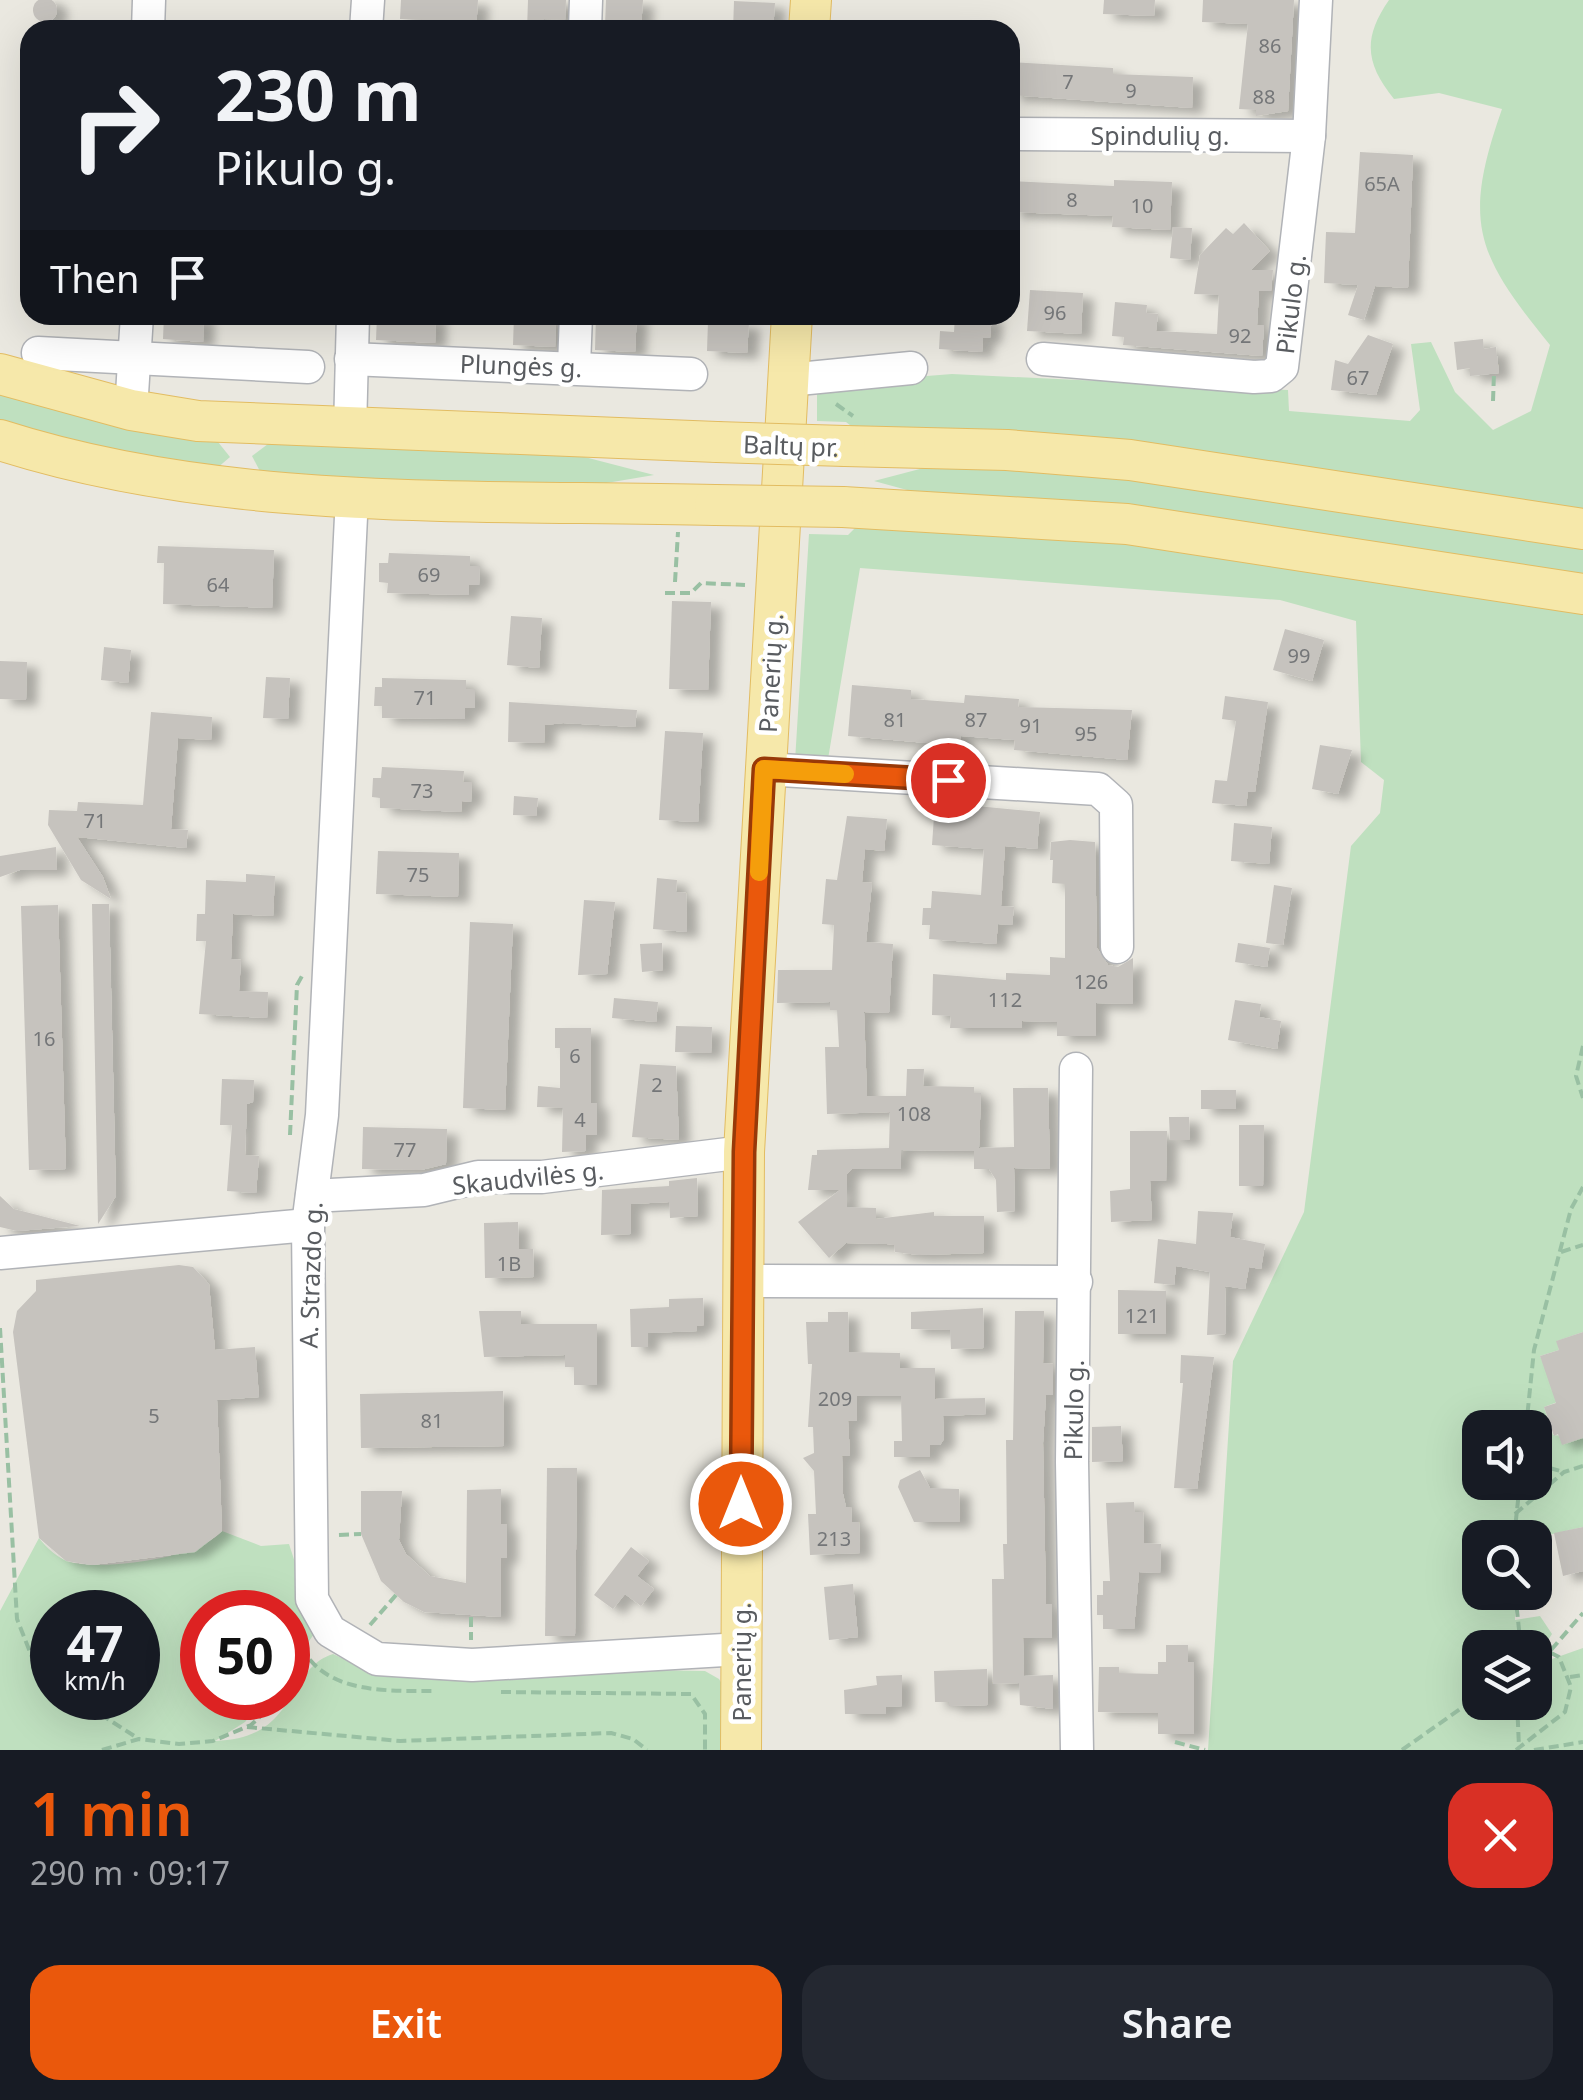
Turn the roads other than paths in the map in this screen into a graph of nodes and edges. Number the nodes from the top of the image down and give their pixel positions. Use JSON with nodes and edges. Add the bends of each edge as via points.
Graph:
{"nodes":[{"id":1,"x":1316,"y":0,"type":"edge"},
{"id":2,"x":1020,"y":134,"type":"edge"},
{"id":3,"x":1309,"y":136,"type":"junction"},
{"id":4,"x":136,"y":325,"type":"edge"},
{"id":5,"x":353,"y":325,"type":"edge"},
{"id":6,"x":576,"y":325,"type":"edge"},
{"id":7,"x":791,"y":325,"type":"edge"},
{"id":8,"x":38,"y":353,"type":"dead end"},
{"id":9,"x":135,"y":359,"type":"junction"},
{"id":10,"x":351,"y":359,"type":"junction"},
{"id":11,"x":1043,"y":359,"type":"dead end"},
{"id":12,"x":308,"y":366,"type":"dead end"},
{"id":13,"x":574,"y":366,"type":"junction"},
{"id":14,"x":910,"y":368,"type":"dead end"},
{"id":15,"x":0,"y":374,"type":"edge"},
{"id":16,"x":692,"y":374,"type":"dead end"},
{"id":17,"x":788,"y":391,"type":"junction"},
{"id":18,"x":130,"y":410,"type":"junction"},
{"id":19,"x":271,"y":427,"type":"junction"},
{"id":20,"x":350,"y":430,"type":"junction"},
{"id":21,"x":0,"y":440,"type":"edge"},
{"id":22,"x":798,"y":445,"type":"junction"},
{"id":23,"x":239,"y":487,"type":"junction"},
{"id":24,"x":352,"y":496,"type":"junction"},
{"id":25,"x":796,"y":506,"type":"junction"},
{"id":26,"x":1583,"y":529,"type":"edge"},
{"id":27,"x":1583,"y":594,"type":"edge"},
{"id":28,"x":764,"y":769,"type":"junction"},
{"id":29,"x":1118,"y":947,"type":"dead end"},
{"id":30,"x":1076,"y":1069,"type":"dead end"},
{"id":31,"x":744,"y":1152,"type":"junction"},
{"id":32,"x":310,"y":1210,"type":"junction"},
{"id":33,"x":0,"y":1254,"type":"edge"},
{"id":34,"x":741,"y":1281,"type":"junction"},
{"id":35,"x":1076,"y":1282,"type":"junction"},
{"id":36,"x":741,"y":1649,"type":"junction"},
{"id":37,"x":741,"y":1750,"type":"edge"},
{"id":38,"x":1077,"y":1750,"type":"edge"}],
"edges":[{"from":1,"to":3,"type":"street","name":"Pikulo g."},
{"from":2,"to":3,"type":"street","name":"Spindulių g."},
{"from":3,"to":11,"type":"street","name":"Pikulo g.","via":[[1282,368],[1254,377]]},
{"from":4,"to":9,"type":"street"},
{"from":5,"to":10,"type":"street"},
{"from":6,"to":13,"type":"street"},
{"from":7,"to":17,"type":"main road","name":"Panerių g."},
{"from":8,"to":9,"type":"street"},
{"from":9,"to":12,"type":"street"},
{"from":9,"to":18,"type":"street"},
{"from":10,"to":13,"type":"street","name":"Plungės g."},
{"from":10,"to":20,"type":"street"},
{"from":13,"to":16,"type":"street","name":"Plungės g."},
{"from":14,"to":17,"type":"street"},
{"from":15,"to":18,"type":"main road","name":"Baltų pr."},
{"from":17,"to":28,"type":"main road","name":"Panerių g."},
{"from":18,"to":19,"type":"main road","name":"Baltų pr."},
{"from":19,"to":20,"type":"main road","name":"Baltų pr."},
{"from":19,"to":23,"type":"main road","via":[[250,444]]},
{"from":20,"to":22,"type":"main road","name":"Baltų pr.","bridge":true},
{"from":21,"to":23,"type":"main road","via":[[121,469]]},
{"from":22,"to":25,"type":"main road"},
{"from":22,"to":26,"type":"main road","name":"Baltų pr.","bridge":true,"via":[[853,434],[1130,460]]},
{"from":23,"to":24,"type":"main road"},
{"from":24,"to":25,"type":"main road","bridge":true},
{"from":24,"to":32,"type":"street","name":"A. Strazdo g.","via":[[322,1115]]},
{"from":25,"to":27,"type":"main road","bridge":true,"via":[[1127,524]]},
{"from":28,"to":29,"type":"street","via":[[1098,789],[1116,805]]},
{"from":28,"to":31,"type":"main road","name":"Panerių g."},
{"from":30,"to":35,"type":"street","name":"Pikulo g."},
{"from":31,"to":32,"type":"street","name":"Skaudvilės g.","via":[[542,1177],[478,1177]]},
{"from":31,"to":34,"type":"main road","name":"Panerių g."},
{"from":32,"to":33,"type":"street","name":"Skaudvilės g."},
{"from":32,"to":36,"type":"street","name":"A. Strazdo g.","via":[[310,1579],[329,1644],[378,1659],[472,1664]]},
{"from":34,"to":35,"type":"street"},
{"from":34,"to":36,"type":"main road","name":"Panerių g."},
{"from":35,"to":38,"type":"street","name":"Pikulo g."},
{"from":36,"to":37,"type":"main road","name":"Panerių g."}]}
